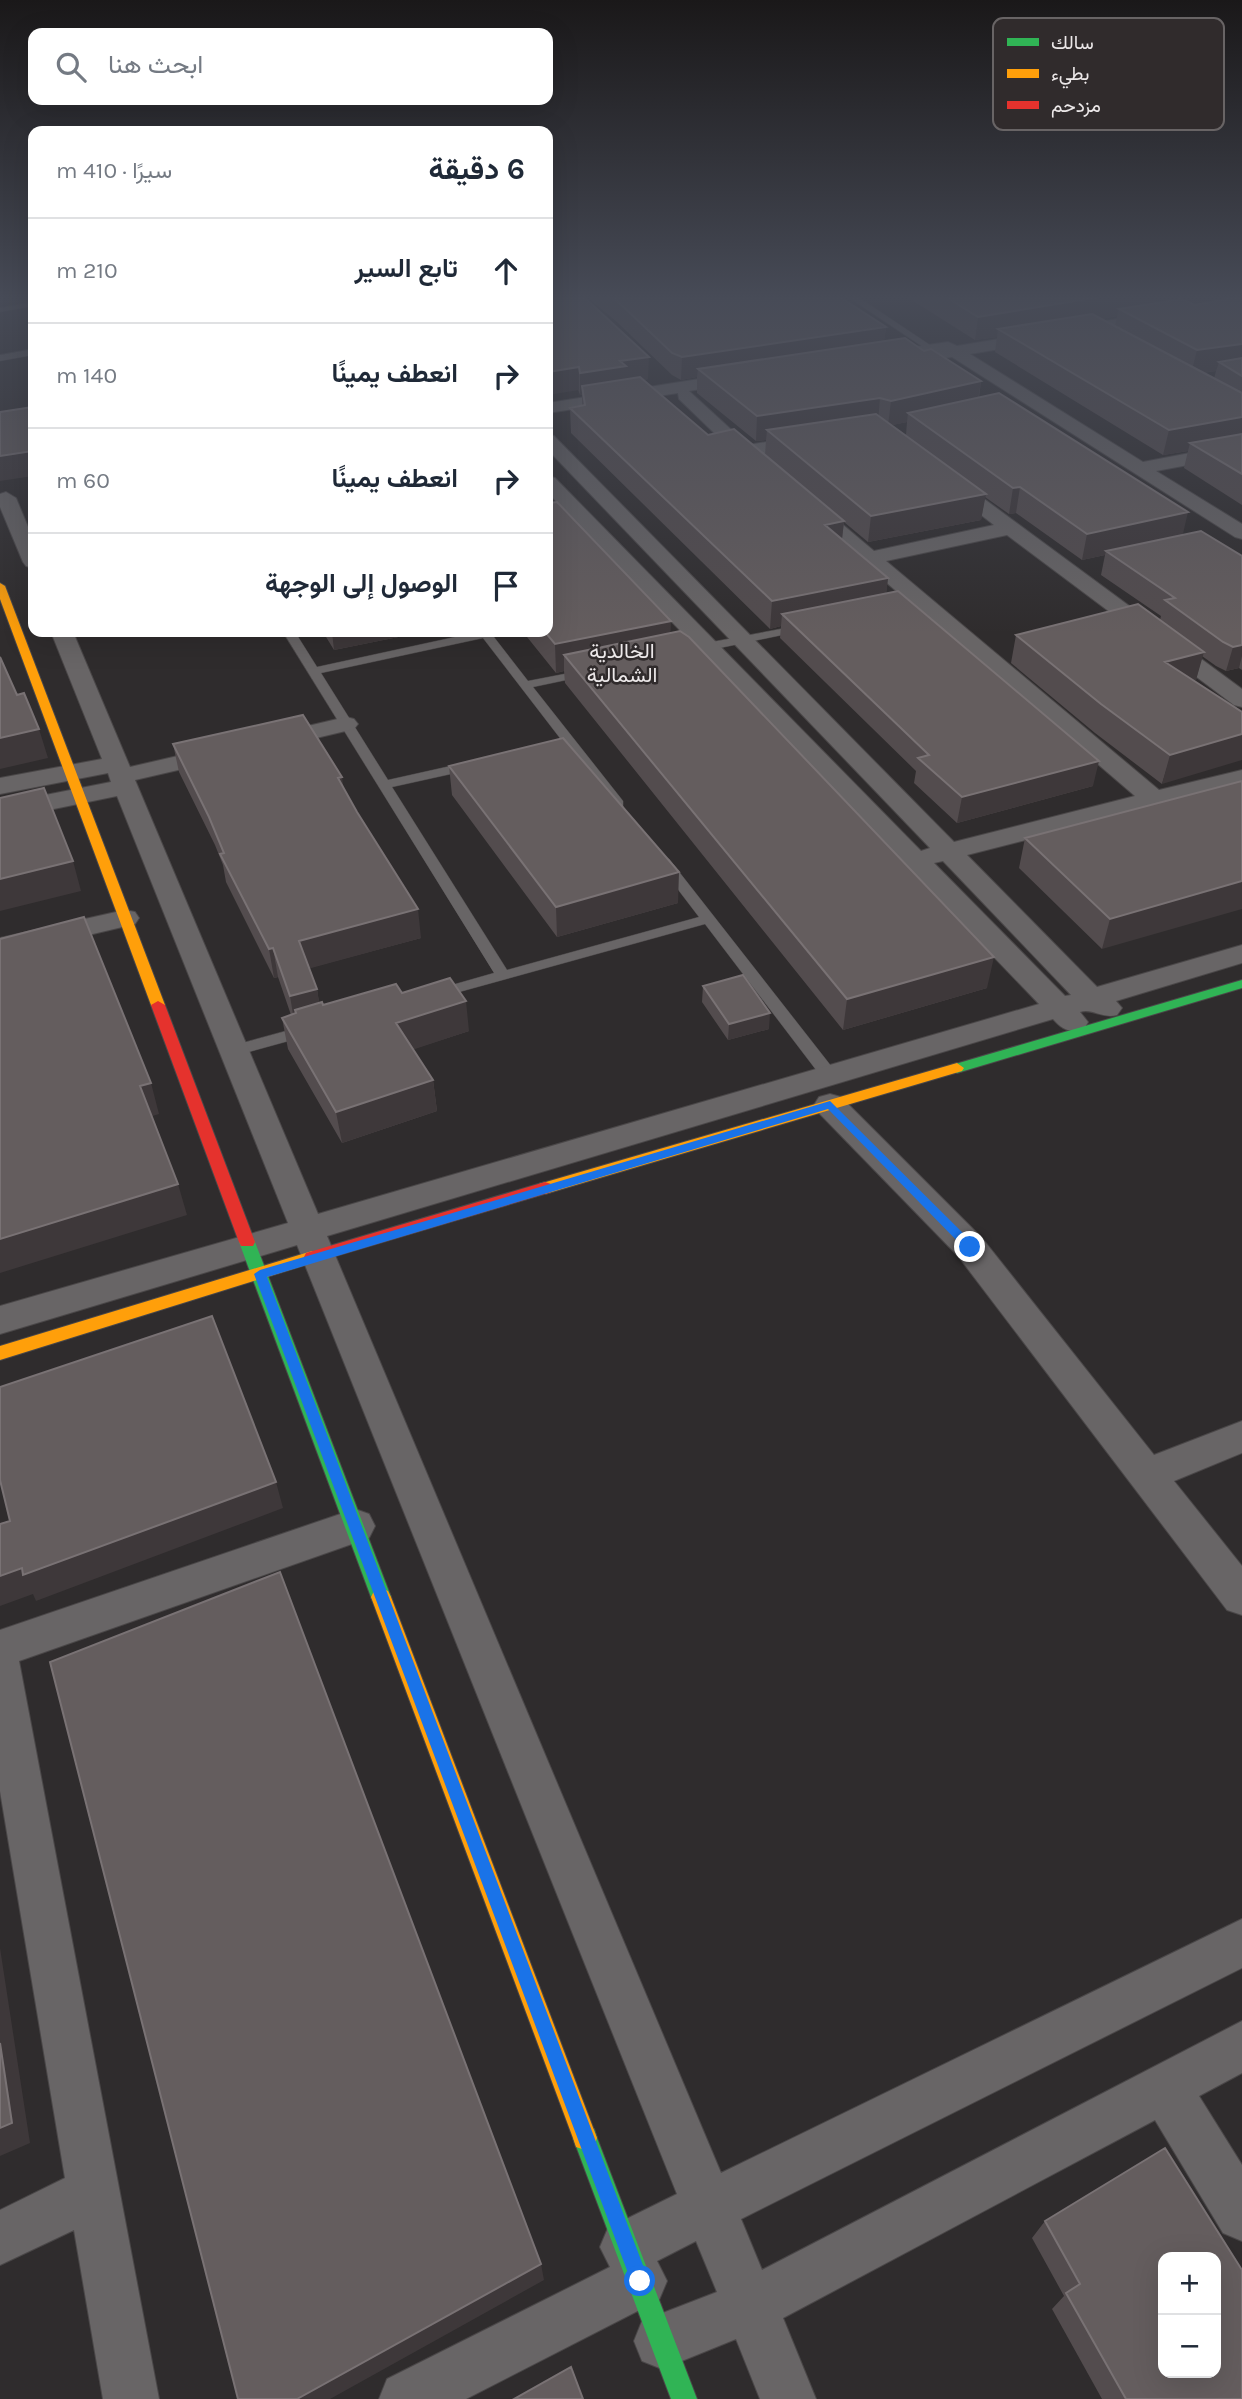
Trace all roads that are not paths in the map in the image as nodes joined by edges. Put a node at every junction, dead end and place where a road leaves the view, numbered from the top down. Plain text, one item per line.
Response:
1 (592, 409) edge
2 (698, 409) edge
3 (1042, 409) edge
4 (553, 417) edge
5 (824, 438) edge
6 (553, 444) edge
7 (1242, 449) edge
8 (744, 451) junction
9 (927, 466) edge
10 (1140, 468) junction
11 (765, 469) edge
12 (553, 491) edge
13 (796, 496) edge
14 (12, 502) edge
15 (1011, 528) junction
16 (1242, 534) edge
17 (1213, 540) edge
18 (28, 548) edge
19 (870, 558) junction
20 (1096, 566) dead end
21 (1070, 572) junction
22 (1, 588) edge
23 (1132, 618) junction
24 (1105, 625) edge
25 (813, 626) edge
26 (64, 637) edge
27 (292, 637) edge
28 (467, 637) edge
29 (488, 637) edge
30 (744, 640) junction
31 (1010, 648) dead end
32 (696, 649) junction
33 (983, 654) junction
34 (600, 669) edge
35 (314, 671) junction
36 (525, 685) junction
37 (1242, 699) edge
38 (346, 724) junction
39 (491, 761) edge
40 (121, 776) junction
41 (1242, 777) edge
42 (74, 783) junction
43 (384, 785) junction
44 (0, 786) edge
45 (1154, 799) junction
46 (0, 811) edge
47 (631, 820) edge
48 (949, 852) junction
49 (656, 853) edge
50 (916, 860) junction
51 (125, 918) junction
52 (708, 919) junction
53 (0, 947) edge
54 (1242, 954) edge
55 (503, 976) junction
56 (1242, 984) edge
57 (1091, 998) junction
58 (422, 999) edge
59 (1060, 1007) junction
60 (1124, 1019) junction
61 (328, 1025) edge
62 (1082, 1031) junction
63 (234, 1051) junction
64 (830, 1090) junction
65 (313, 1242) junction
66 (255, 1261) junction
67 (0, 1320) edge
68 (0, 1353) edge
69 (1242, 1437) edge
70 (1149, 1474) junction
71 (355, 1526) junction
72 (1242, 1597) edge
73 (0, 1649) edge
74 (0, 1665) edge
75 (1242, 1943) edge
76 (1242, 2046) edge
77 (1164, 2087) junction
78 (94, 2192) junction
79 (709, 2206) junction
80 (1242, 2214) edge
81 (0, 2238) edge
82 (634, 2264) junction
83 (750, 2306) junction
84 (662, 2341) junction
85 (131, 2399) edge
86 (407, 2399) edge
87 (684, 2399) edge
88 (788, 2399) edge

1 - 4 street
2 - 8 street
3 - 10 street
5 - 8 street
6 - 30 street
7 - 10 street
8 - 11 street
9 - 15 street
10 - 16 street
12 - 32 street
13 - 19 street
14 - 18 street
15 - 19 street
15 - 21 street
16 - 17 street
19 - 33 street
20 - 21 street
21 - 23 street
22 - 42 street
23 - 24 street
23 - 37 street
25 - 30 lane
26 - 40 street
27 - 35 lane
28 - 35 lane
29 - 36 lane
30 - 32 lane
30 - 48 street
31 - 33 street
32 - 50 street
33 - 45 street
34 - 36 lane
35 - 38 lane
36 - 47 lane
38 - 40 street
38 - 43 lane
39 - 43 lane
40 - 42 street
40 - 63 street
41 - 45 street
42 - 44 street
42 - 46 street
42 - 51 street
43 - 55 lane
45 - 48 street
48 - 50 street
48 - 57 street
49 - 52 lane
50 - 59 street
51 - 53 street
51 - 66 street
52 - 55 lane
52 - 64 lane
54 - 57 street
55 - 58 lane
56 - 60 street
57 - 59 street
57 - 60 street
59 - 62 street
59 - 64 street
60 - 62 street
61 - 63 lane
62 - 64 street
63 - 65 street
64 - 65 street
64 - 70 street
65 - 66 street
65 - 79 street
66 - 67 street
66 - 68 street
66 - 71 street
69 - 70 street
70 - 72 street
71 - 73 street
71 - 82 street
74 - 78 street
75 - 79 street
76 - 77 street
77 - 80 street
77 - 83 street
78 - 81 street
78 - 85 street
79 - 82 street
79 - 83 street
82 - 84 street
82 - 86 street
83 - 84 street
83 - 88 street
84 - 87 street

